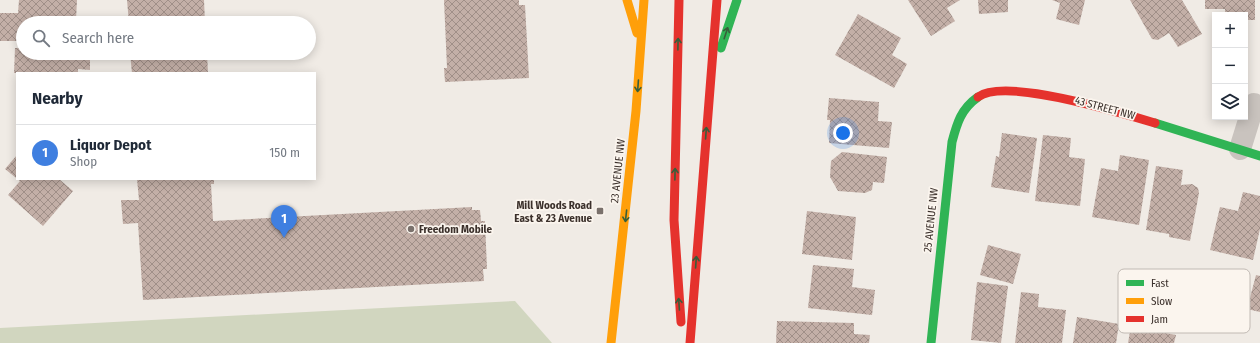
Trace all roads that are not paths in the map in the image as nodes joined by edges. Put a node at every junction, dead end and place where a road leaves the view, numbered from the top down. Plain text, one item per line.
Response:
1 (627, 0) edge
2 (644, 0) edge
3 (679, 0) edge
4 (717, 0) edge
5 (738, 0) edge
6 (641, 48) junction
7 (710, 83) junction
8 (968, 104) joint
9 (1254, 104) dead end
10 (1240, 149) junction
11 (1260, 156) edge
12 (611, 343) edge
13 (682, 343) edge
14 (690, 343) edge
15 (931, 343) edge

1 - 6 main road
2 - 6 main road, 23 AVENUE NW
13 -> 3 main road
4 - 7 main road
7 -> 5 main road
6 -> 12 main road, 23 AVENUE NW
14 -> 7 main road
8 - 10 main road, 43 STREET NW
8 - 15 main road, 25 AVENUE NW
9 - 10 street
10 - 11 main road, 43 STREET NW

